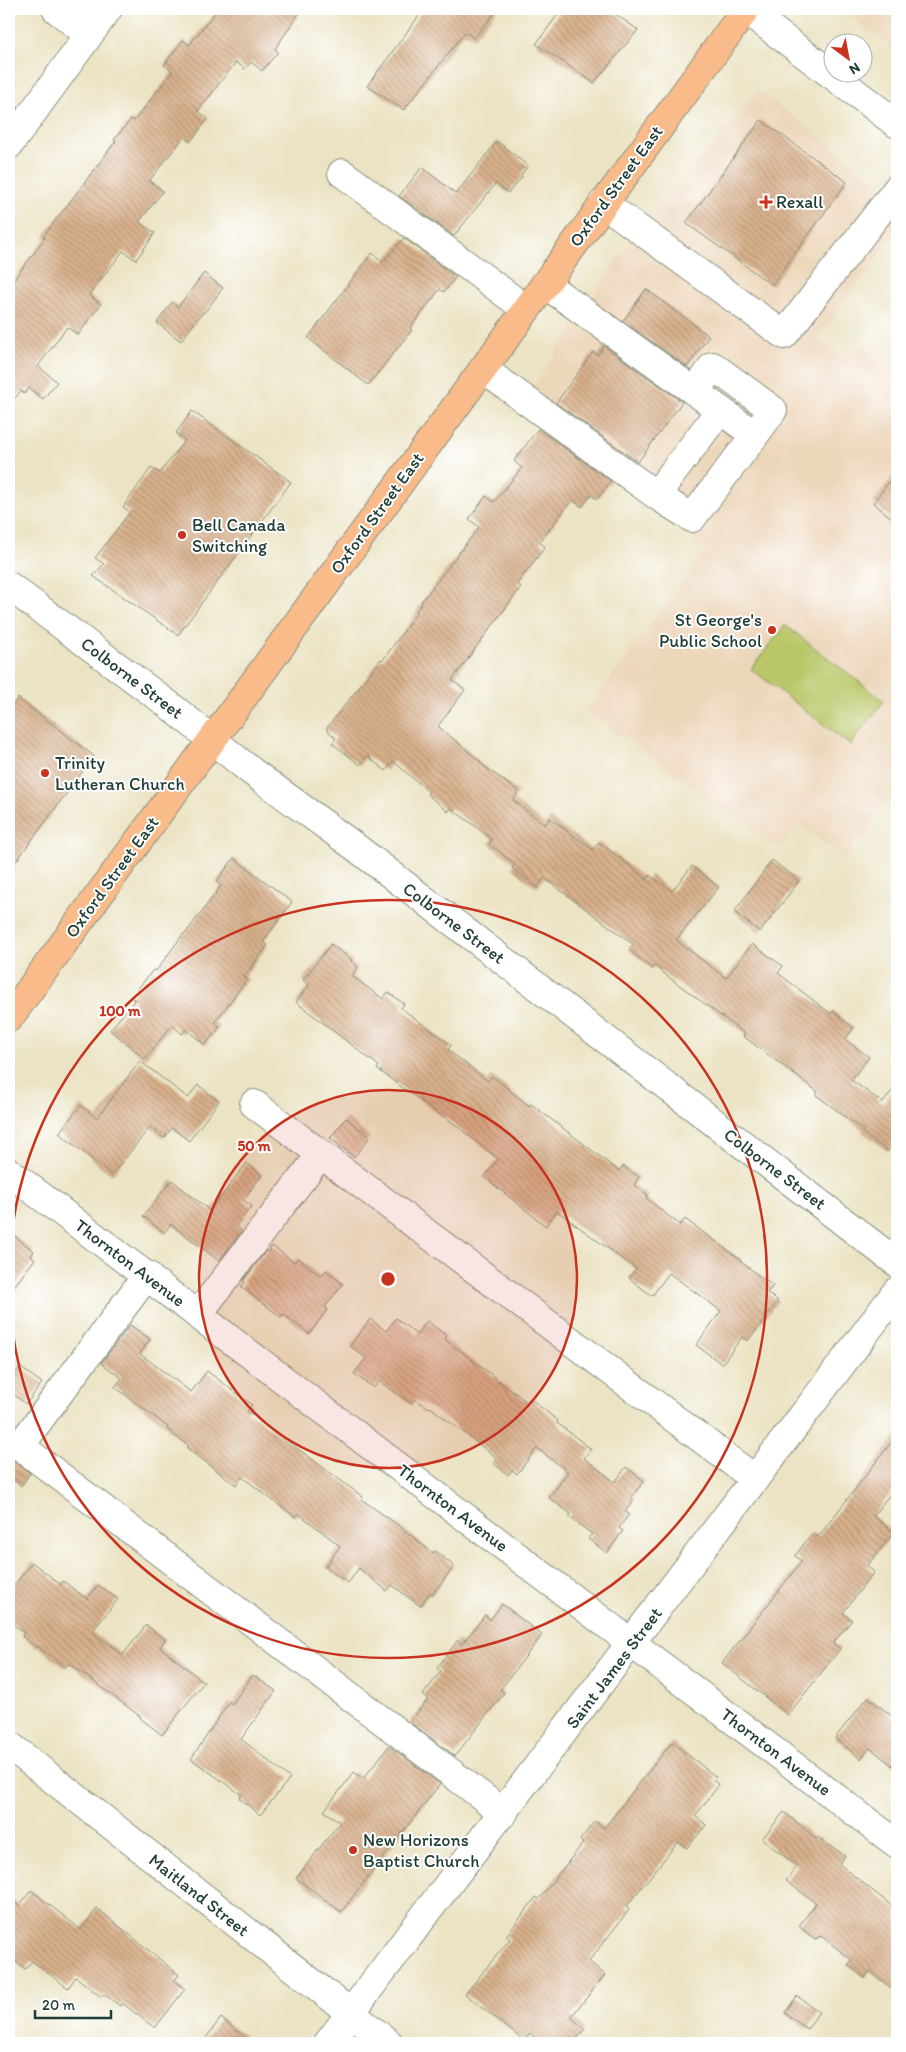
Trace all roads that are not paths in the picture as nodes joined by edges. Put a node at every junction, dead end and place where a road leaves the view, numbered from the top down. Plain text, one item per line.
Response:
1 (56, 9) edge
2 (108, 9) edge
3 (746, 9) edge
4 (88, 34) junction
5 (895, 118) edge
6 (9, 145) edge
7 (342, 173) dead end
8 (897, 189) edge
9 (603, 204) junction
10 (545, 284) junction
11 (526, 309) junction
12 (483, 369) junction
13 (694, 392) junction
14 (720, 410) junction
15 (755, 435) junction
16 (656, 495) junction
17 (9, 586) edge
18 (212, 740) junction
19 (9, 1018) edge
20 (254, 1104) dead end
21 (321, 1154) junction
22 (9, 1172) edge
23 (897, 1263) edge
24 (147, 1275) junction
25 (897, 1290) edge
26 (198, 1314) junction
27 (755, 1479) junction
28 (632, 1643) junction
29 (12, 1753) edge
30 (504, 1813) junction
31 (897, 1844) edge
32 (350, 2014) junction
33 (328, 2043) edge
34 (389, 2043) edge

1 - 4 street
2 - 4 street
3 - 5 street
3 - 9 main road, Oxford Street East
4 - 6 street
7 - 11 street
8 - 9 street
9 - 10 main road, Oxford Street East
10 - 11 main road, Oxford Street East
10 - 13 street
11 - 12 main road, Oxford Street East
12 - 16 street
12 - 18 main road, Oxford Street East
13 - 14 street
13 - 15 street
14 - 15 street
14 - 16 street
15 - 16 street
17 - 18 street, Colborne Street
18 - 19 main road, Oxford Street East
18 - 23 street, Colborne Street
20 - 21 street
21 - 26 street
21 - 27 street
22 - 24 street, Thornton Avenue
24 - 26 street, Thornton Avenue
24 - 30 street
25 - 27 street, Saint James Street
26 - 28 street, Thornton Avenue
27 - 28 street, Saint James Street
28 - 30 street, Saint James Street
28 - 31 street, Thornton Avenue
29 - 32 street, Maitland Street
30 - 32 street, Saint James Street
32 - 33 street, Saint James Street
32 - 34 street, Maitland Street

